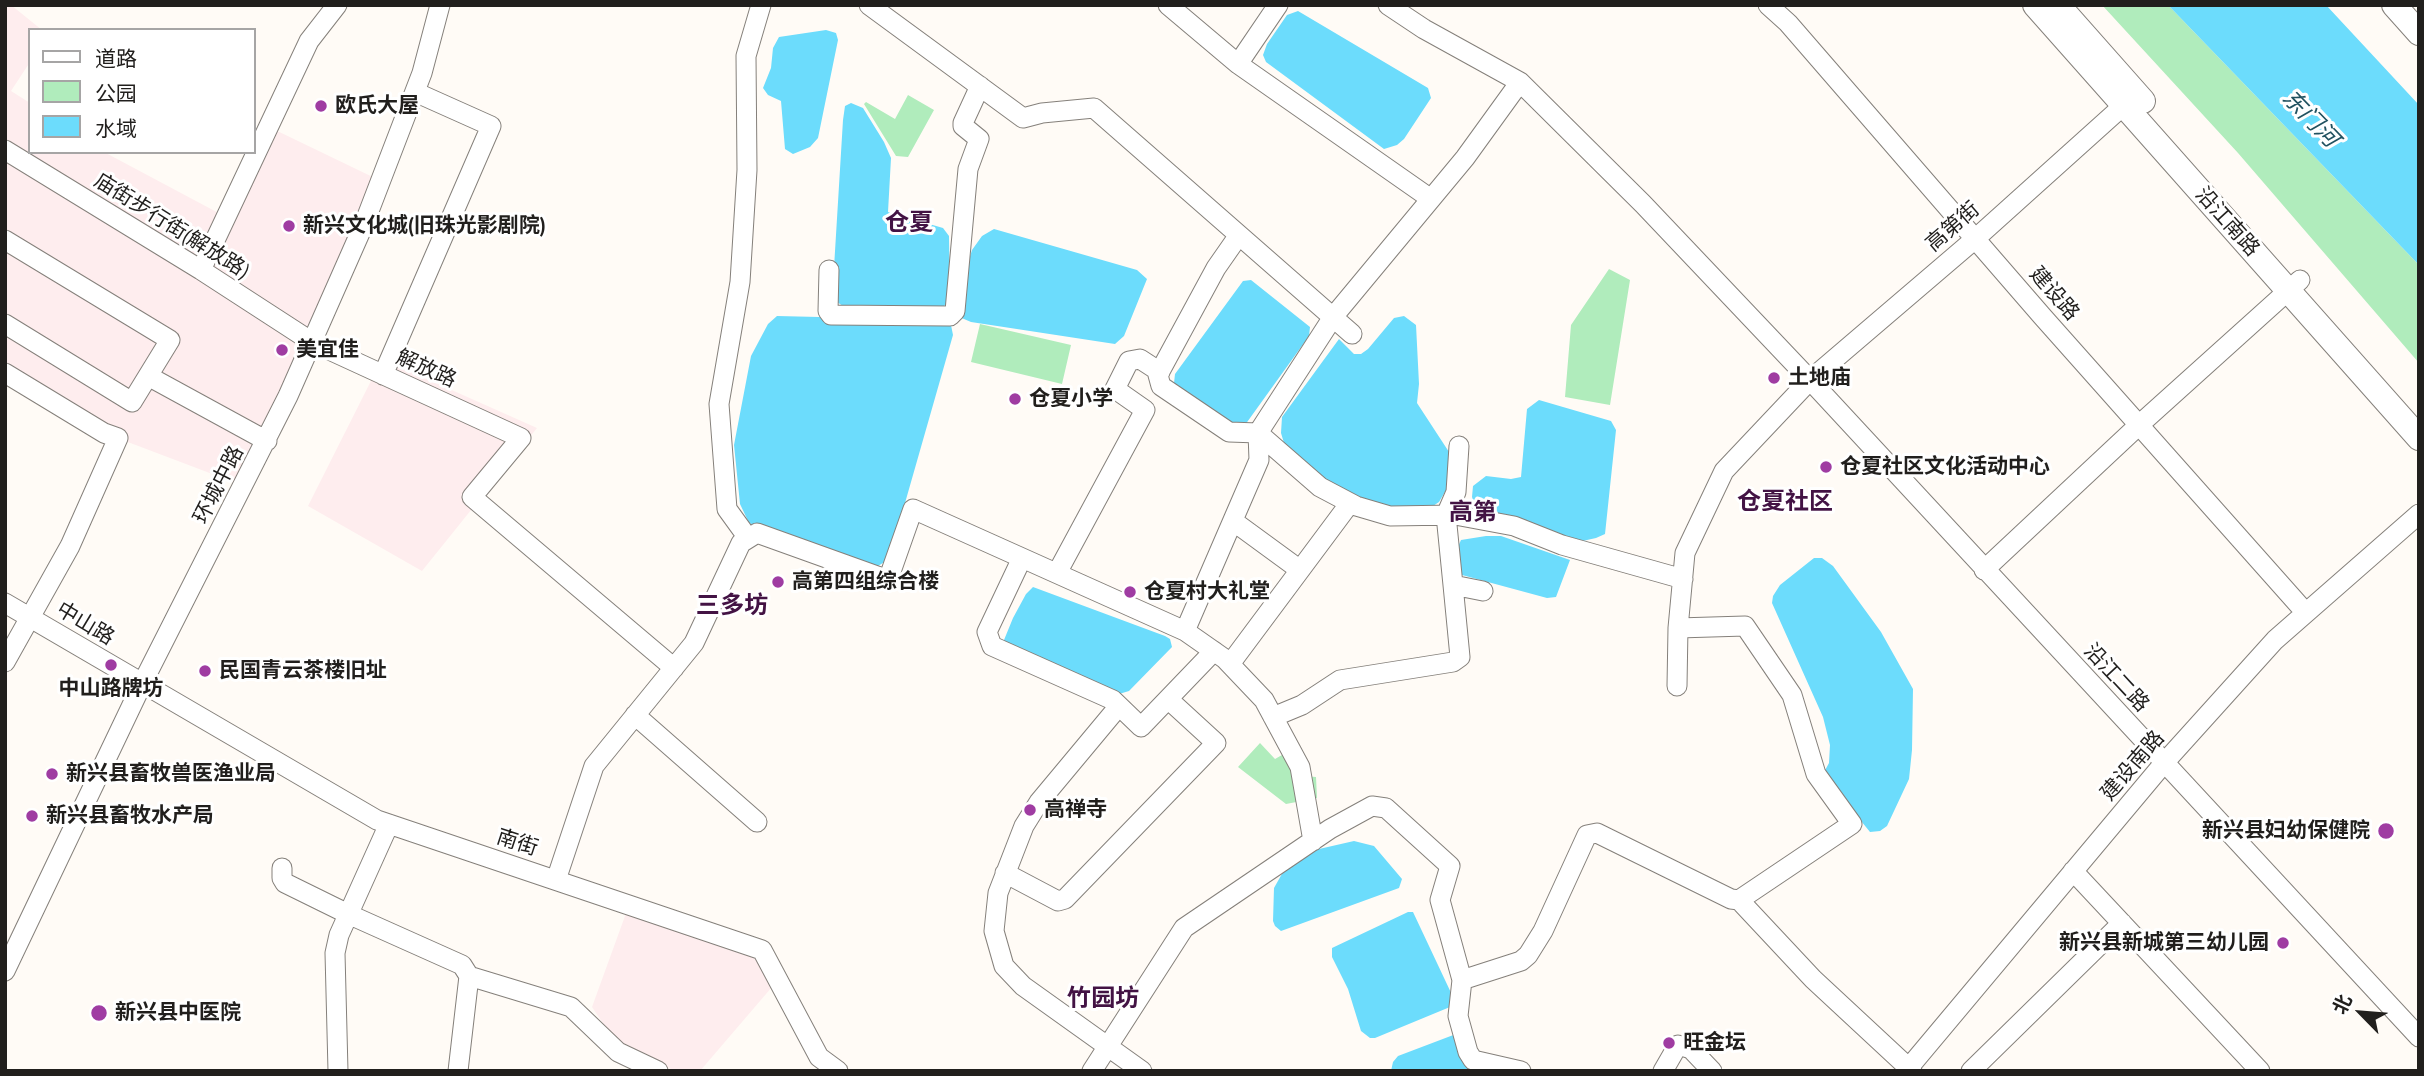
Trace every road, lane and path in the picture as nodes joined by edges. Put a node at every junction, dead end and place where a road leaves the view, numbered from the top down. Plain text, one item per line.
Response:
1 (337, 5) edge
2 (439, 5) edge
3 (761, 5) edge
4 (869, 5) edge
5 (1168, 5) edge
6 (1278, 5) edge
7 (1388, 5) edge
8 (1768, 5) edge
9 (2035, 5) edge
10 (2058, 5) edge
11 (2394, 5) edge
12 (2419, 33) edge
13 (1238, 64) junction
14 (1520, 82) junction
15 (980, 86) junction
16 (415, 92) junction
17 (2124, 105) junction
18 (5, 150) edge
19 (256, 153) edge
20 (256, 154) edge
21 (1431, 199) junction
22 (1239, 234) junction
23 (1975, 239) junction
24 (5, 240) edge
25 (201, 270) junction
26 (829, 270) dead end
27 (2294, 286) junction
28 (1333, 317) junction
29 (5, 324) edge
30 (1352, 334) dead end
31 (312, 342) junction
32 (1160, 372) junction
33 (5, 373) edge
34 (383, 375) junction
35 (148, 376) junction
36 (1810, 380) junction
37 (2419, 414) edge
38 (2139, 425) junction
39 (1258, 433) junction
40 (2419, 439) edge
41 (267, 440) junction
42 (1459, 446) dead end
43 (1350, 503) junction
44 (2419, 514) edge
45 (1446, 515) junction
46 (1233, 520) junction
47 (748, 538) junction
48 (1022, 558) junction
49 (1300, 570) junction
50 (1984, 570) junction
51 (1056, 573) junction
52 (1683, 579) junction
53 (1452, 585) junction
54 (1483, 591) dead end
55 (5, 603) edge
56 (2306, 613) junction
57 (31, 618) junction
58 (1678, 628) junction
59 (1185, 631) junction
60 (1214, 651) junction
61 (5, 662) edge
62 (1230, 664) junction
63 (674, 668) junction
64 (142, 684) junction
65 (1677, 686) dead end
66 (1168, 699) junction
67 (1119, 706) junction
68 (635, 715) junction
69 (1273, 717) junction
70 (2164, 763) junction
71 (757, 822) dead end
72 (389, 824) junction
73 (1313, 841) junction
74 (282, 868) dead end
75 (2073, 872) junction
76 (1006, 873) junction
77 (556, 880) junction
78 (1739, 900) junction
79 (348, 914) junction
80 (2122, 923) junction
81 (5, 971) edge
82 (470, 976) junction
83 (1462, 980) junction
84 (2419, 1037) edge
85 (1108, 1046) junction
86 (1491, 1068) edge
87 (1909, 1070) edge
88 (338, 1071) edge
89 (458, 1071) edge
90 (658, 1071) edge
91 (838, 1071) edge
92 (1092, 1071) edge
93 (1142, 1071) edge
94 (1521, 1071) edge
95 (1663, 1071) edge
96 (1712, 1071) edge
97 (1971, 1071) edge
98 (2260, 1071) edge

1 - 19 street
2 - 16 street, 环城中路
3 - 47 street
4 - 15 street
5 - 13 street
6 - 13 street
7 - 14 street, 沿江二路
8 - 23 street, 建设路
9 - 17 main road, 沿江南路
10 - 27 main road, 沿江南路
11 - 12 main road
13 - 21 street
14 - 21 street
14 - 36 street, 沿江二路
15 - 22 street
15 - 26 street
16 - 31 street, 环城中路
16 - 34 street
17 - 23 street, 高第街
17 - 27 main road, 沿江南路
18 - 25 street, 庙街步行街(解放路)
20 - 25 street
21 - 28 street
22 - 28 street
22 - 32 street
23 - 36 street, 高第街
23 - 38 street, 建设路
24 - 35 street
25 - 31 street, 庙街步行街(解放路)
27 - 37 main road, 沿江南路
27 - 38 street
27 - 40 main road, 沿江南路
28 - 30 street
28 - 39 street
29 - 35 street
31 - 34 street, 解放路
31 - 41 street, 环城中路
32 - 39 street
32 - 51 street
33 - 57 street
34 - 63 street, 解放路
35 - 41 street
36 - 50 street, 沿江二路
36 - 52 street, 高第街
38 - 50 street
38 - 56 street, 建设路
39 - 43 street
39 - 46 street
41 - 64 street, 环城中路
42 - 45 street
43 - 45 street
43 - 49 street
44 - 56 street, 建设南路
45 - 52 street
45 - 53 street
46 - 49 street
46 - 59 street
47 - 48 street
47 - 63 street
48 - 51 street
48 - 67 street
49 - 62 street
50 - 70 street, 沿江二路
51 - 59 street
52 - 58 street, 高第街
53 - 54 street
53 - 69 street
55 - 57 street, 中山路
56 - 70 street, 建设南路
57 - 61 street
57 - 64 street, 中山路
58 - 65 street, 高第街
58 - 78 street
59 - 60 street
60 - 62 street
60 - 66 street
62 - 69 street
63 - 68 street
64 - 72 street, 南街
64 - 81 street, 环城中路
66 - 67 street
66 - 76 street
67 - 76 street
68 - 71 street
68 - 77 street
69 - 73 street
70 - 75 street, 建设南路
70 - 84 street, 沿江二路
72 - 77 street, 南街
72 - 79 street
73 - 83 street
73 - 85 street
74 - 79 street
75 - 80 street
75 - 87 street, 建设南路
76 - 85 street
77 - 91 street, 南街
78 - 83 street
78 - 87 street
79 - 82 street
79 - 88 street
80 - 97 street
80 - 98 street
82 - 89 street
82 - 90 street
83 - 86 street
85 - 92 street
85 - 93 street
86 - 94 street
95 - 96 street

